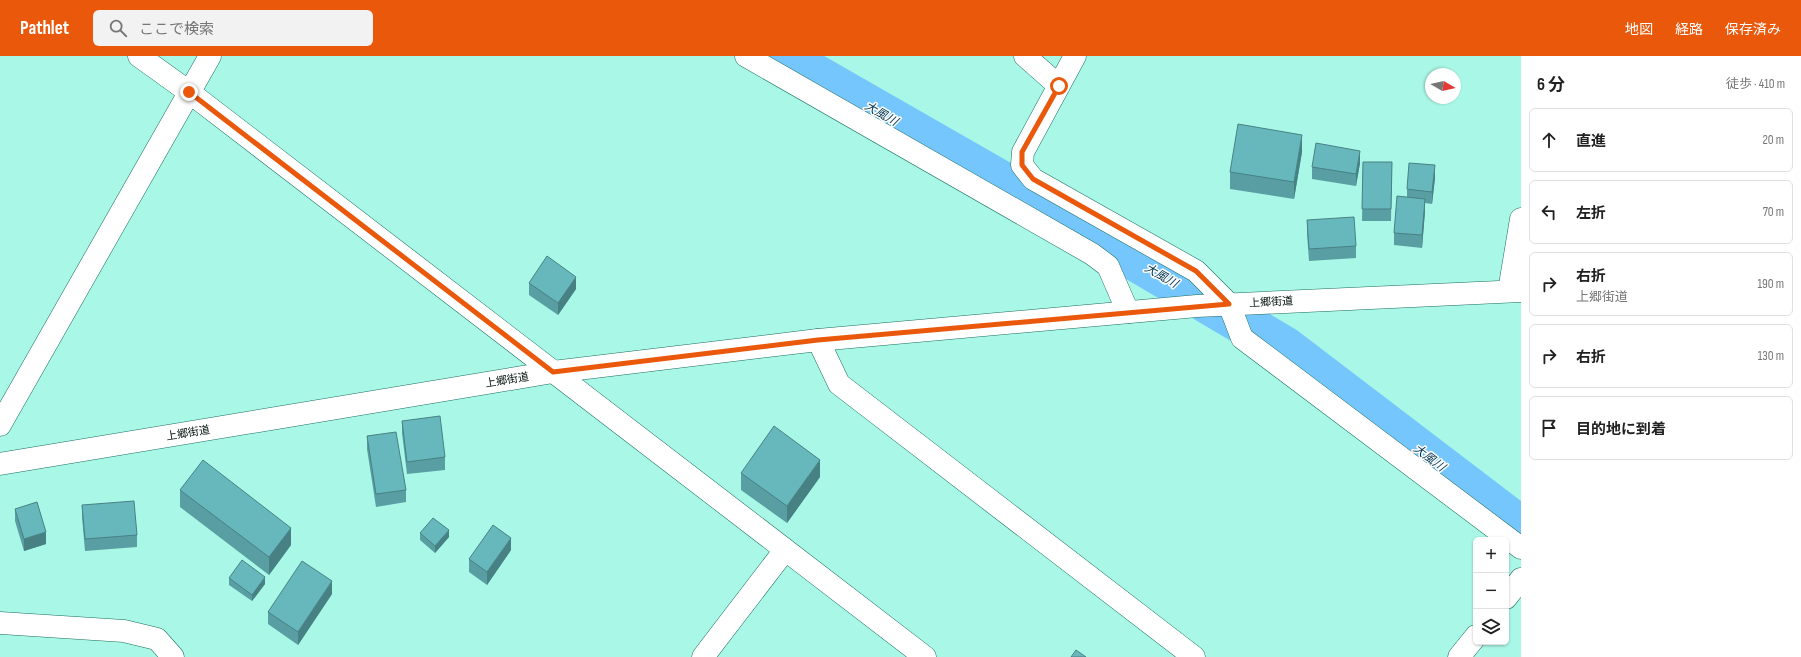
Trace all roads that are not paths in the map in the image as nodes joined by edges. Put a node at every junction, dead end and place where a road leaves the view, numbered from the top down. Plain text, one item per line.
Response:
1 (139, 56) edge
2 (210, 56) edge
3 (746, 56) edge
4 (1025, 56) edge
5 (1075, 56) edge
6 (1059, 86) junction
7 (189, 92) junction
8 (1521, 219) edge
9 (1515, 291) edge
10 (1229, 304) junction
11 (1128, 312) junction
12 (818, 340) junction
13 (553, 372) junction
14 (0, 425) edge
15 (0, 464) edge
16 (1521, 548) edge
17 (785, 550) junction
18 (1521, 579) edge
19 (1509, 594) edge
20 (0, 623) edge
21 (1473, 640) edge
22 (173, 657) edge
23 (702, 657) edge
24 (925, 657) edge
25 (1194, 657) edge
26 (1459, 657) edge

1 - 7 street
2 - 7 street
3 - 11 street
4 - 6 street
5 - 6 street
6 - 10 street
7 - 13 street
7 - 14 street
8 - 9 street
9 - 10 street, 上郷街道
10 - 11 street, 上郷街道
10 - 16 street
11 - 12 street, 上郷街道
12 - 13 street, 上郷街道
12 - 25 street
13 - 15 street, 上郷街道
13 - 17 street
17 - 23 street
17 - 24 street
18 - 19 street
20 - 22 street
21 - 26 street

